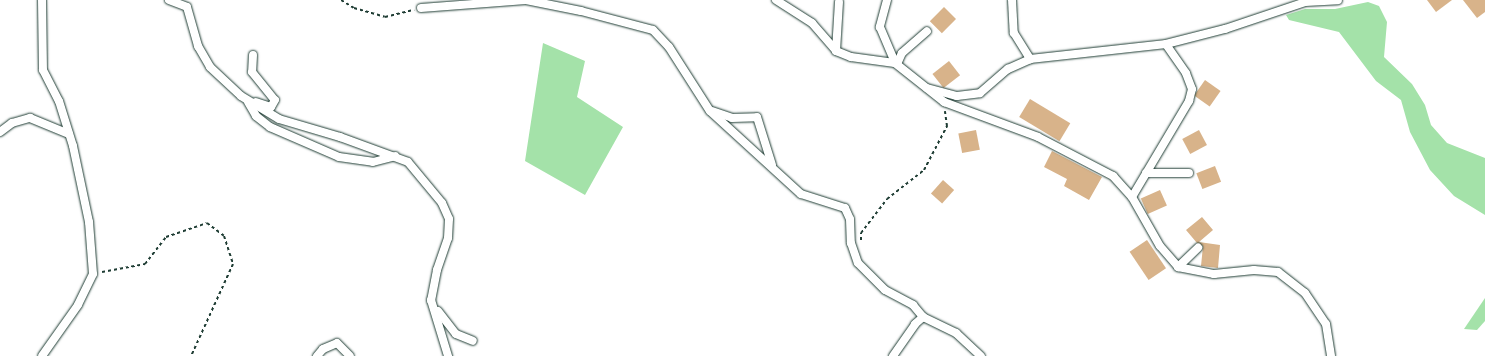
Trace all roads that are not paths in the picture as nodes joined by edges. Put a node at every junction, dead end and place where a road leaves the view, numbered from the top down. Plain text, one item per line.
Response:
1 (42, 0) edge
2 (169, 0) edge
3 (776, 0) edge
4 (887, 0) edge
5 (1012, 0) edge
6 (1338, 0) edge
7 (839, 2) dead end
8 (421, 8) road end
9 (927, 31) dead end
10 (1166, 44) junction
11 (836, 51) junction
12 (253, 55) dead end
13 (1030, 59) junction
14 (896, 64) junction
15 (923, 86) junction
16 (241, 96) junction
17 (248, 101) junction
18 (710, 111) junction
19 (0, 132) edge
20 (69, 134) junction
21 (395, 156) junction
22 (777, 172) junction
23 (1146, 173) junction
24 (1189, 173) dead end
25 (1132, 197) junction
26 (1198, 248) dead end
27 (1178, 267) junction
28 (431, 300) junction
29 (923, 317) junction
30 (473, 341) dead end
31 (42, 356) edge
32 (317, 356) edge
33 (350, 356) edge
34 (448, 356) edge
35 (893, 356) edge
36 (981, 356) edge
37 (1331, 356) edge

1 - 20 street
2 - 16 street
3 - 11 street
4 - 14 street
5 - 13 street
6 - 10 street
7 - 11 street
8 - 18 street
9 - 14 street
10 - 13 street
10 - 23 street
11 - 14 street
12 - 16 street
13 - 15 street
14 - 15 street
15 - 25 street
16 - 17 street
17 - 21 street
17 - 21 street
18 - 22 street
18 - 22 street
19 - 20 street
20 - 31 street
21 - 28 street
22 - 29 street
23 - 24 street
23 - 25 street
25 - 27 street
26 - 27 street
27 - 37 street
28 - 30 street
28 - 34 street
29 - 35 street
29 - 36 street
32 - 33 street

